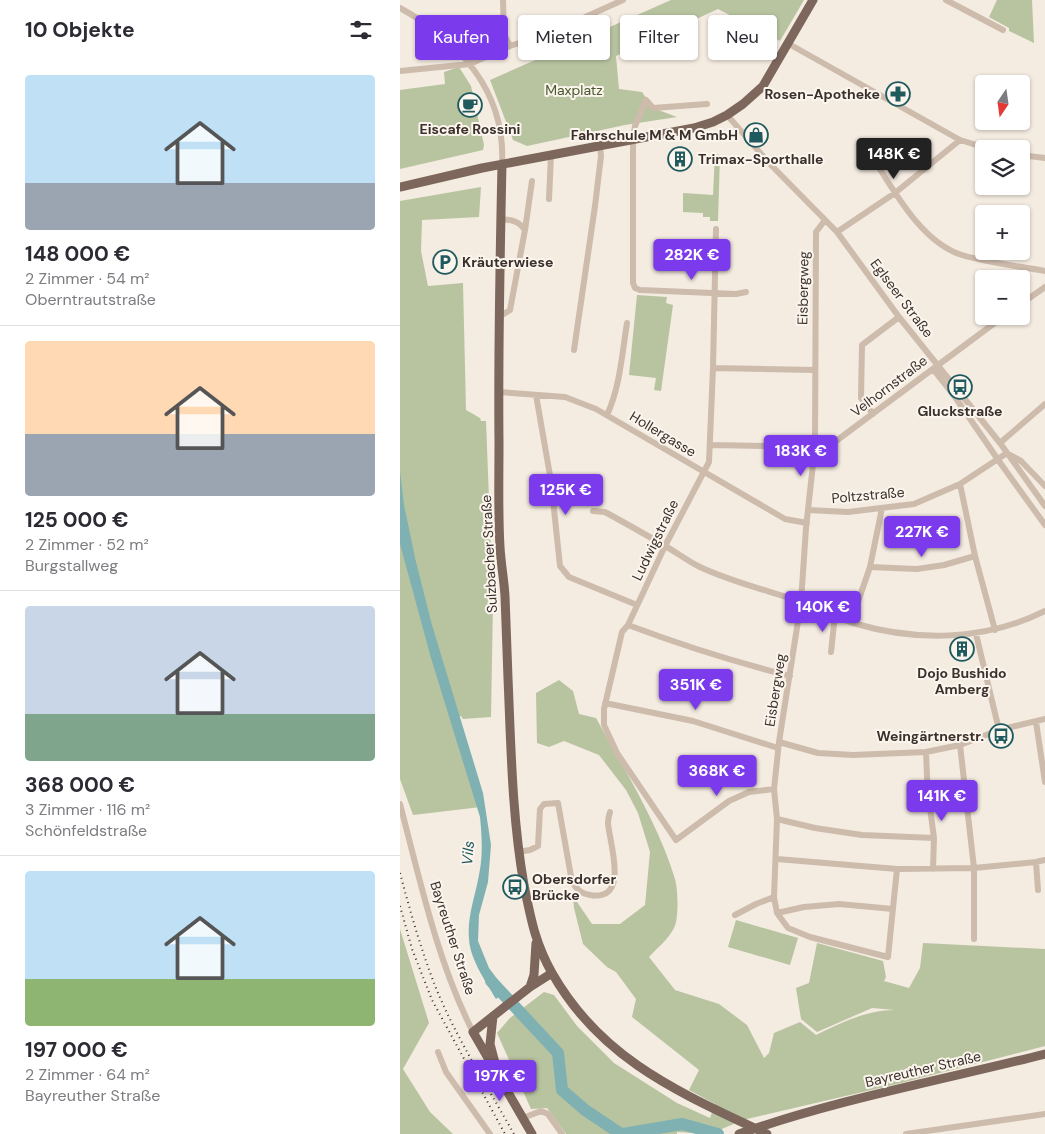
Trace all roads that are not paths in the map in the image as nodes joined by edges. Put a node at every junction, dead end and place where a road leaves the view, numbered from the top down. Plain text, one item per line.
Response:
1 (503, 0) edge
2 (623, 0) edge
3 (813, 0) edge
4 (946, 0) edge
5 (615, 1) edge
6 (400, 8) edge
7 (1003, 30) dead end
8 (789, 44) junction
9 (510, 46) junction
10 (470, 64) junction
11 (400, 71) edge
12 (707, 104) dead end
13 (727, 115) junction
14 (634, 138) junction
15 (960, 140) junction
16 (975, 144) edge
17 (600, 145) junction
18 (550, 156) junction
19 (1030, 156) edge
20 (873, 158) dead end
21 (1045, 158) edge
22 (502, 164) junction
23 (532, 181) dead end
24 (400, 187) edge
25 (895, 193) junction
26 (549, 199) dead end
27 (501, 219) junction
28 (825, 220) junction
29 (716, 229) dead end
30 (525, 230) junction
31 (838, 232) junction
32 (1045, 271) edge
33 (1045, 287) edge
34 (746, 292) dead end
35 (714, 293) junction
36 (1030, 298) edge
37 (499, 316) junction
38 (899, 316) junction
39 (627, 323) dead end
40 (992, 325) edge
41 (574, 350) dead end
42 (936, 367) junction
43 (713, 368) junction
44 (815, 370) junction
45 (499, 392) junction
46 (536, 395) junction
47 (1045, 404) edge
48 (874, 414) junction
49 (607, 415) junction
50 (1000, 443) junction
51 (710, 445) junction
52 (815, 446) junction
53 (1006, 453) junction
54 (997, 459) junction
55 (703, 472) junction
56 (960, 484) junction
57 (1045, 486) edge
58 (1045, 506) edge
59 (882, 508) junction
60 (808, 510) junction
61 (593, 511) dead end
62 (807, 523) junction
63 (1045, 525) edge
64 (666, 546) junction
65 (975, 556) junction
66 (870, 568) junction
67 (801, 602) junction
68 (637, 605) junction
69 (1045, 611) edge
70 (835, 615) junction
71 (851, 622) junction
72 (628, 625) junction
73 (995, 630) junction
74 (976, 634) junction
75 (831, 652) dead end
76 (790, 676) junction
77 (605, 702) junction
78 (1045, 719) edge
79 (1036, 722) junction
80 (1000, 730) junction
81 (779, 745) junction
82 (960, 745) junction
83 (926, 752) junction
84 (1045, 782) edge
85 (774, 789) junction
86 (928, 799) dead end
87 (400, 804) edge
88 (930, 808) dead end
89 (610, 812) dead end
90 (777, 818) junction
91 (934, 838) junction
92 (518, 852) junction
93 (776, 859) junction
94 (1045, 860) edge
95 (1036, 862) junction
96 (974, 868) junction
97 (897, 869) junction
98 (934, 869) junction
99 (1038, 890) dead end
100 (774, 897) junction
101 (893, 909) junction
102 (777, 913) junction
103 (735, 915) dead end
104 (974, 939) dead end
105 (536, 940) junction
106 (552, 973) junction
107 (538, 977) junction
108 (493, 1016) junction
109 (473, 1032) junction
110 (438, 1052) dead end
111 (1045, 1054) edge
112 (497, 1073) junction
113 (1045, 1114) edge
114 (523, 1118) junction
115 (490, 1134) edge
116 (532, 1134) edge
117 (562, 1134) edge
118 (739, 1134) edge
119 (767, 1134) edge
120 (906, 1134) edge

1 - 9 street
2 - 5 street
3 - 8 main road
4 - 7 street
5 - 9 street
6 - 10 street
8 - 13 main road
8 - 15 street
9 - 10 street
10 - 11 street
10 - 22 street
12 - 14 street
13 - 14 main road
13 - 28 street, Eglseer Straße
14 - 17 main road
14 - 35 street
15 - 16 street
15 - 25 street
17 - 18 main road
17 - 41 street
18 - 22 main road
18 - 26 street
19 - 21 street
20 - 25 street
22 - 24 main road
22 - 27 main road, Sulzbacher Straße
23 - 30 street
25 - 31 street
25 - 32 street
27 - 30 street
27 - 37 main road, Sulzbacher Straße
28 - 31 street, Eglseer Straße
28 - 44 street, Eisbergweg
29 - 35 street, Ludwigstraße
30 - 37 street
31 - 38 street, Eglseer Straße
33 - 36 street
34 - 35 street
35 - 43 street, Ludwigstraße
37 - 45 main road, Sulzbacher Straße
38 - 42 street, Eglseer Straße
38 - 48 street
39 - 49 street
40 - 42 street, Velhornstraße
42 - 48 street, Velhornstraße
42 - 50 street, Eglseer Straße
42 - 54 street, Eglseer Straße
43 - 44 street
43 - 51 street, Ludwigstraße
44 - 52 street, Eisbergweg
45 - 46 street, Hollergasse
45 - 92 main road, Sulzbacher Straße
46 - 49 street, Hollergasse
46 - 68 street
47 - 50 street
48 - 52 street, Velhornstraße
49 - 55 street, Hollergasse
50 - 53 street, Eglseer Straße
51 - 52 street, Velhornstraße
51 - 55 street, Ludwigstraße
52 - 60 street, Eisbergweg
53 - 54 street, Poltzstraße
53 - 57 street
53 - 58 street, Eglseer Straße
54 - 56 street, Poltzstraße
54 - 63 street, Eglseer Straße
55 - 62 street, Hollergasse
55 - 64 street, Ludwigstraße
56 - 59 street, Poltzstraße
56 - 65 street
59 - 60 street, Poltzstraße
59 - 66 street
60 - 62 street, Eisbergweg
61 - 64 street
62 - 67 street, Eisbergweg
64 - 67 street
64 - 68 street, Ludwigstraße
65 - 66 street
65 - 73 street
66 - 71 street
67 - 70 street
67 - 76 street, Eisbergweg
68 - 72 street, Ludwigstraße
69 - 73 street
70 - 71 street
70 - 75 street
71 - 74 street
72 - 76 street
72 - 77 street, Ludwigstraße
73 - 74 street
74 - 80 street
76 - 81 street, Eisbergweg
77 - 81 street
77 - 85 street, Ludwigstraße
78 - 79 street
79 - 80 street
79 - 84 street
80 - 82 street
81 - 83 street
81 - 85 street, Eisbergweg
82 - 83 street
82 - 96 street
83 - 86 street
85 - 90 street, Eisbergweg
87 - 109 street, Bayreuther Straße
88 - 91 street
89 - 92 street
90 - 91 street
90 - 93 street, Eisbergweg
91 - 98 street
92 - 105 main road, Sulzbacher Straße
93 - 97 street
93 - 100 street, Eisbergweg
94 - 95 street
95 - 96 street
95 - 99 street
96 - 98 street
96 - 104 street
97 - 98 street
97 - 101 street
100 - 102 street, Eisbergweg
100 - 103 street
101 - 102 street
101 - 102 street
105 - 106 main road, Sulzbacher Straße
105 - 107 main road, Sulzbacher Straße
106 - 107 main road
106 - 119 main road, Sulzbacher Straße
107 - 108 main road
108 - 109 main road
108 - 112 main road, Bayreuther Straße
109 - 112 main road, Bayreuther Straße
110 - 115 street
111 - 118 main road, Bayreuther Straße
112 - 114 main road, Bayreuther Straße
113 - 120 street
114 - 116 main road, Bayreuther Straße
114 - 117 street

